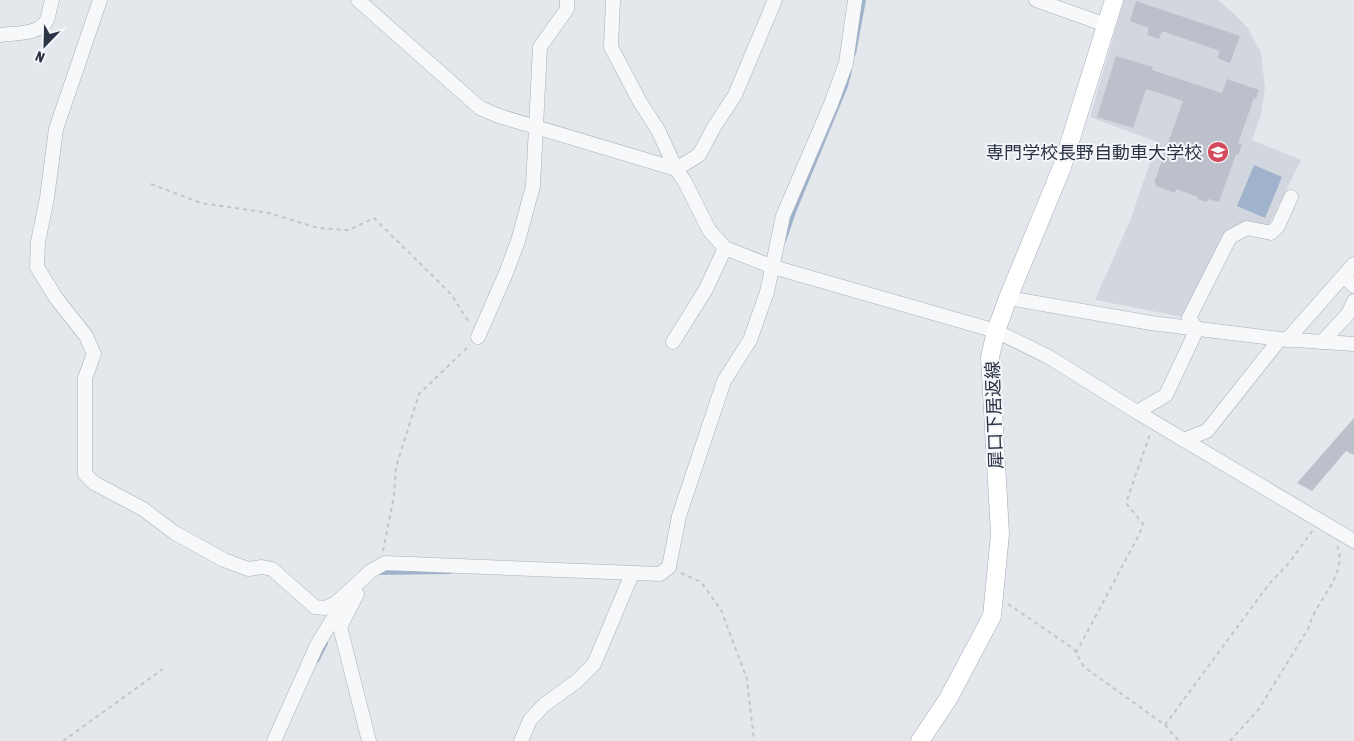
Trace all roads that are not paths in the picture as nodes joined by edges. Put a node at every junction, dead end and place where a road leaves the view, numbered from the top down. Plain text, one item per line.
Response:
1 (52, 0) edge
2 (100, 0) edge
3 (358, 0) edge
4 (567, 0) edge
5 (613, 0) edge
6 (775, 0) edge
7 (855, 0) edge
8 (1036, 0) edge
9 (1114, 0) edge
10 (1106, 24) junction
11 (0, 35) edge
12 (537, 126) junction
13 (676, 169) junction
14 (1291, 197) dead end
15 (725, 248) junction
16 (1354, 264) edge
17 (773, 267) junction
18 (1344, 276) junction
19 (1354, 286) edge
20 (1008, 298) junction
21 (1354, 301) edge
22 (1197, 329) junction
23 (996, 331) junction
24 (478, 337) road end
25 (1284, 340) junction
26 (673, 342) dead end
27 (1322, 342) junction
28 (1354, 344) edge
29 (1137, 412) junction
30 (1183, 440) junction
31 (1354, 541) edge
32 (631, 578) junction
33 (351, 590) junction
34 (274, 741) edge
35 (369, 741) edge
36 (521, 741) edge
37 (920, 741) edge

1 - 11 street
2 - 33 street
3 - 12 street
4 - 12 street
5 - 13 street
6 - 13 street
7 - 17 street
8 - 10 street
9 - 10 main road, 犀口下居返線
10 - 20 main road, 犀口下居返線
12 - 13 street
12 - 24 street
13 - 15 street
14 - 22 street
15 - 17 street
15 - 26 street
16 - 18 street
17 - 23 street
17 - 32 street
18 - 19 street
18 - 25 street
20 - 22 street
20 - 23 main road, 犀口下居返線
21 - 27 street
22 - 25 street
22 - 29 street
23 - 29 street
23 - 37 main road, 犀口下居返線
25 - 27 street
25 - 30 street
27 - 28 street
29 - 30 street
30 - 31 street
32 - 33 street
32 - 36 street
33 - 34 street
33 - 35 street

